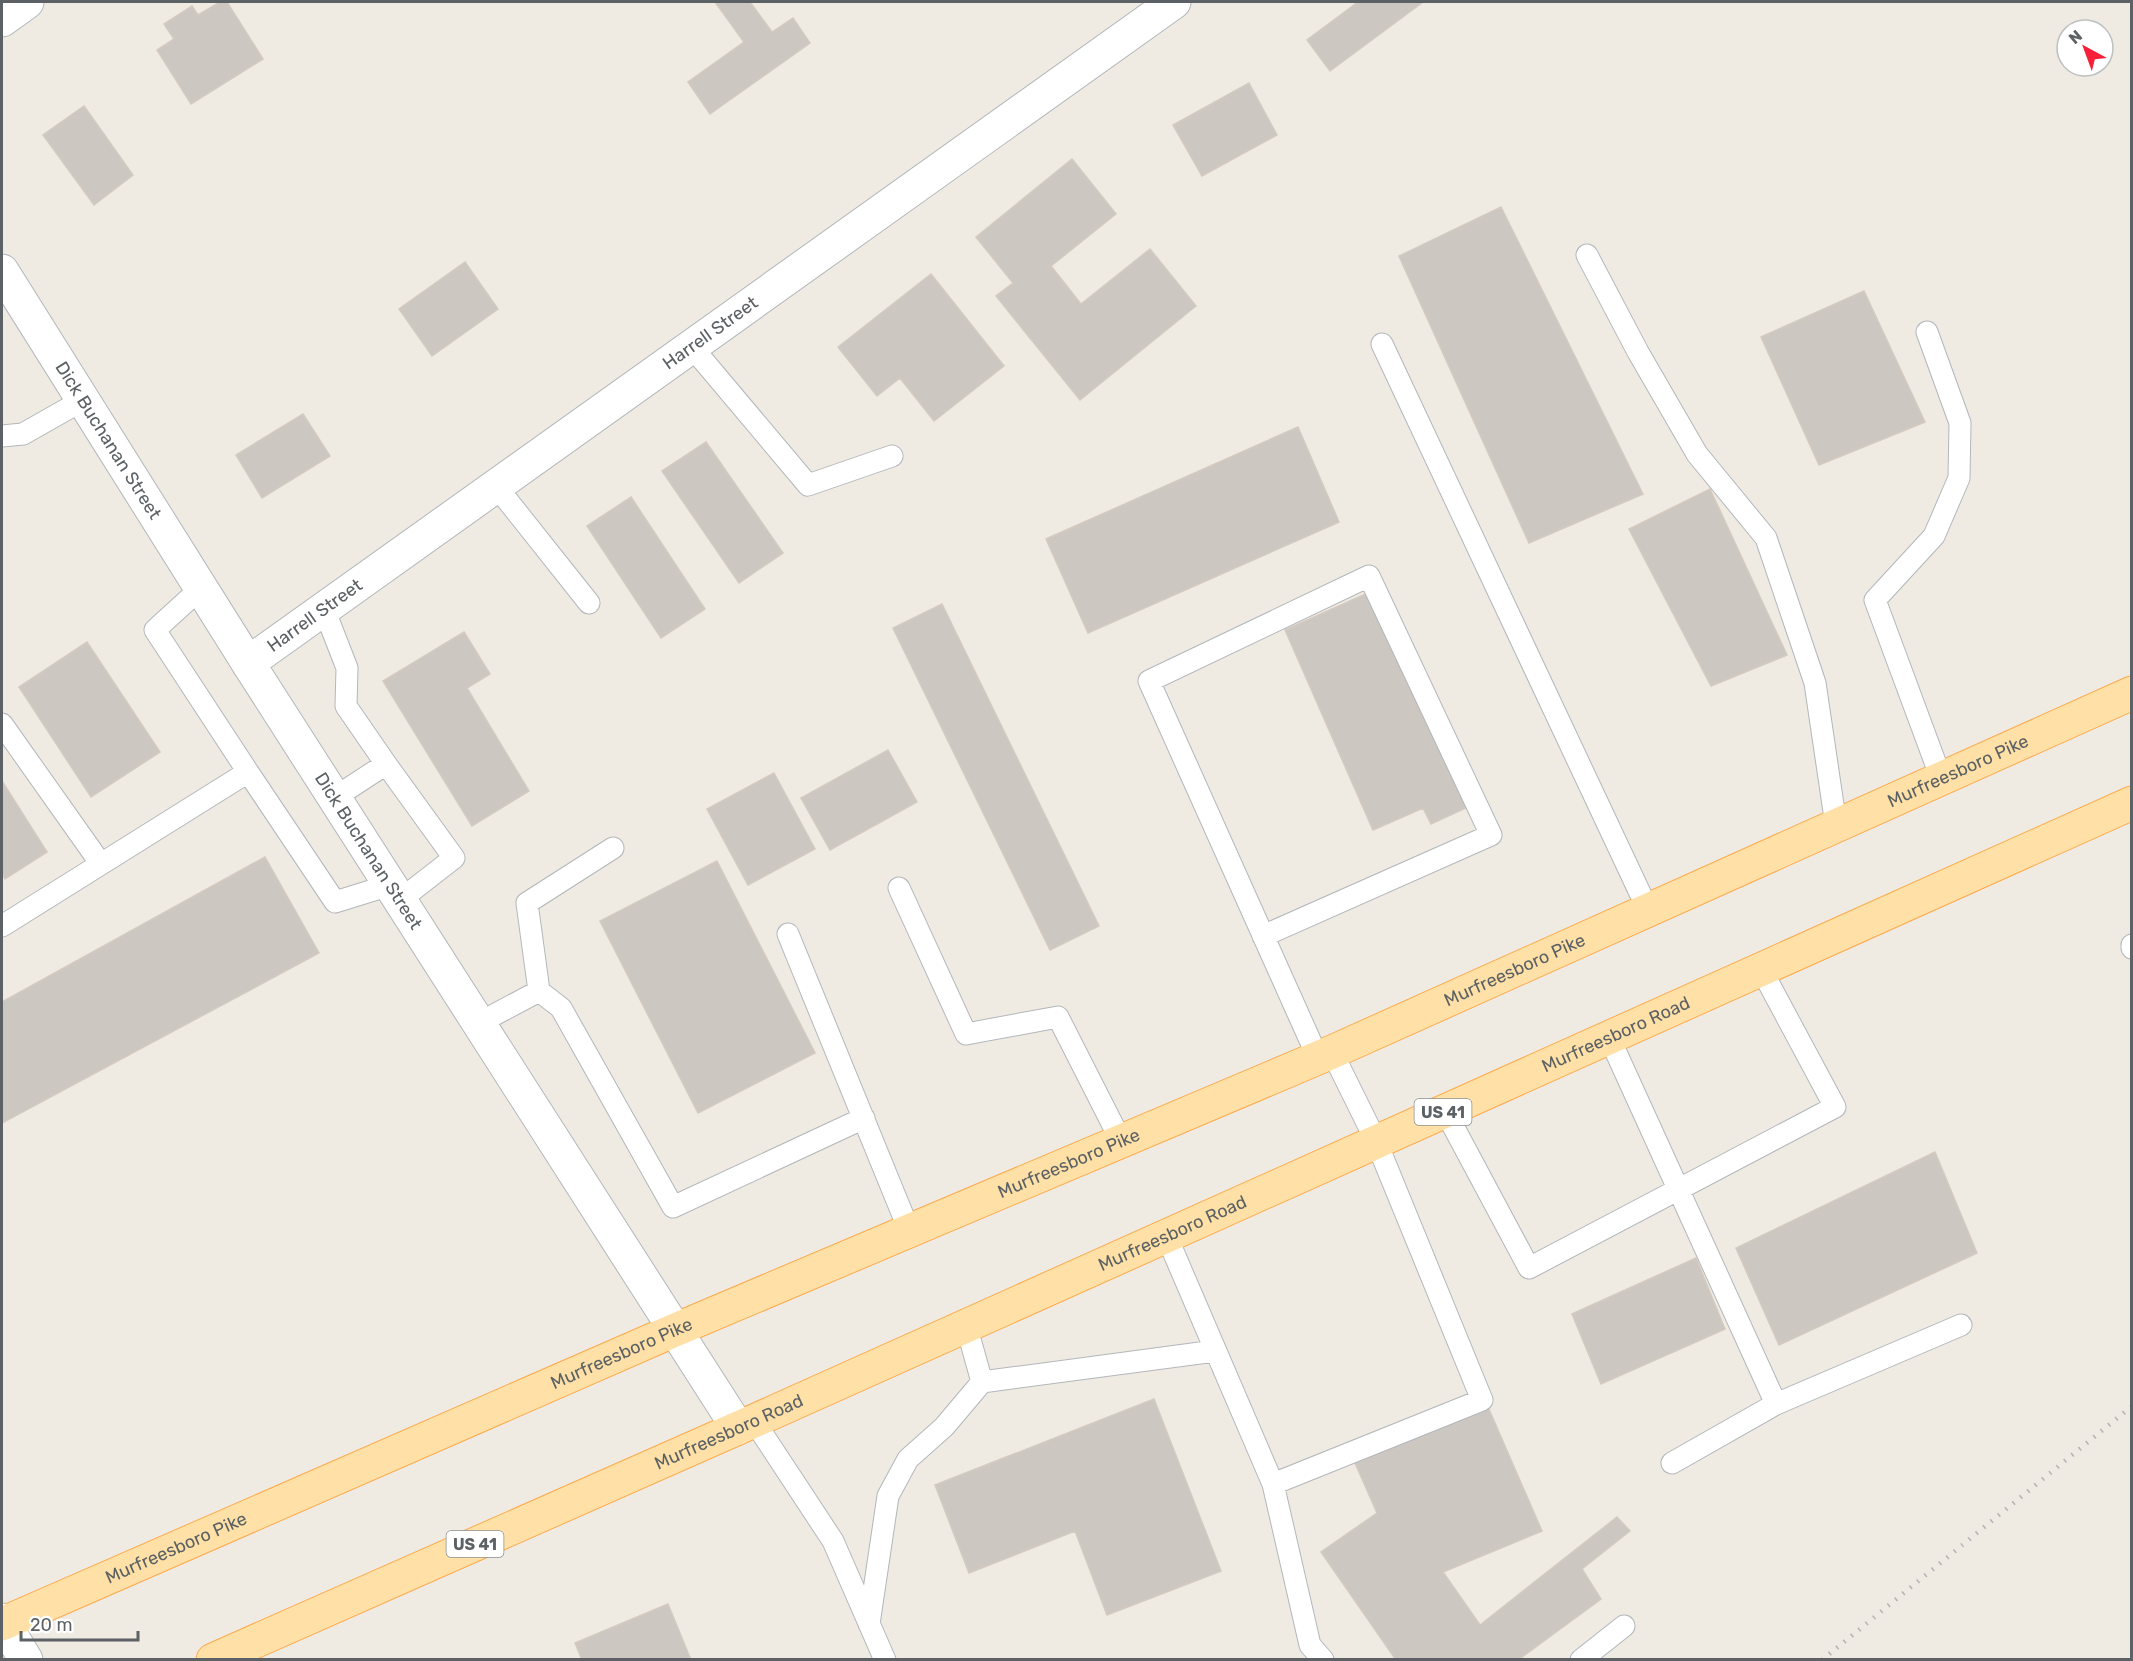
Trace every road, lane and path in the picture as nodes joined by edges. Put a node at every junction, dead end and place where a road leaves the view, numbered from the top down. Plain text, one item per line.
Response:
1 (27, 2) edge
2 (1174, 2) edge
3 (2, 20) edge
4 (1587, 255) dead end
5 (2, 271) edge
6 (1927, 332) dead end
7 (1382, 344) dead end
8 (691, 346) junction
9 (83, 400) junction
10 (2, 436) edge
11 (892, 456) dead end
12 (496, 486) junction
13 (201, 588) junction
14 (589, 603) dead end
15 (324, 609) junction
16 (248, 663) junction
17 (2132, 693) edge
18 (2, 724) edge
19 (386, 765) junction
20 (248, 772) junction
21 (1941, 778) junction
22 (334, 798) junction
23 (2132, 803) edge
24 (1836, 825) junction
25 (614, 848) dead end
26 (101, 864) junction
27 (899, 888) dead end
28 (395, 892) junction
29 (1648, 910) junction
30 (2, 926) edge
31 (788, 934) dead end
32 (1263, 936) junction
33 (1761, 969) junction
34 (539, 991) junction
35 (479, 1023) junction
36 (1609, 1037) junction
37 (1325, 1055) junction
38 (1445, 1111) junction
39 (864, 1118) junction
40 (1121, 1141) junction
41 (1377, 1141) junction
42 (1678, 1191) junction
43 (909, 1230) junction
44 (1166, 1235) junction
45 (966, 1325) junction
46 (1961, 1325) dead end
47 (675, 1330) junction
48 (1215, 1351) junction
49 (982, 1382) junction
50 (1776, 1404) junction
51 (746, 1424) junction
52 (1672, 1463) dead end
53 (1273, 1484) junction
54 (2, 1623) edge
55 (869, 1624) junction
56 (1624, 1626) dead end
57 (255, 1651) edge
58 (26, 1659) edge
59 (213, 1659) edge
60 (885, 1659) edge
61 (1323, 1659) edge
62 (1581, 1659) edge

1 - 3 street
2 - 8 street, Harrell Street
4 - 24 lane
5 - 9 street, Dick Buchanan Street
6 - 21 lane
7 - 29 lane
8 - 11 lane
8 - 12 street, Harrell Street
9 - 10 lane
9 - 13 street, Dick Buchanan Street
12 - 14 lane
12 - 15 street, Harrell Street
13 - 16 street, Dick Buchanan Street
13 - 20 lane
15 - 16 street, Harrell Street
15 - 19 lane
16 - 22 street, Dick Buchanan Street
17 - 21 main road, Murfreesboro Pike
18 - 26 lane
19 - 22 lane
19 - 28 lane
20 - 26 lane
20 - 28 lane
21 - 24 main road, Murfreesboro Pike
22 - 28 street, Dick Buchanan Street
23 - 33 main road, Murfreesboro Road / US 41
24 - 29 main road, Murfreesboro Pike
25 - 34 lane
26 - 30 lane
27 - 40 lane
28 - 35 street, Dick Buchanan Street
29 - 37 main road, Murfreesboro Pike
31 - 39 lane
32 - 32 lane
32 - 37 lane
33 - 36 main road, Murfreesboro Road / US 41
33 - 42 lane
34 - 35 lane
34 - 39 lane
35 - 47 street, Dick Buchanan Street
36 - 38 main road, Murfreesboro Road / US 41
36 - 42 lane
37 - 40 main road, Murfreesboro Pike
37 - 41 lane
38 - 41 main road, Murfreesboro Road / US 41
38 - 42 lane
39 - 43 lane
40 - 43 main road, Murfreesboro Pike
41 - 44 main road, Murfreesboro Road / US 41
41 - 53 lane
42 - 50 lane
43 - 47 main road, Murfreesboro Pike
44 - 45 main road, Murfreesboro Road / US 41
44 - 48 lane
45 - 49 lane
45 - 51 main road, Murfreesboro Road / US 41
46 - 50 lane
47 - 51 street, Dick Buchanan Street
47 - 54 main road, Murfreesboro Pike
48 - 49 lane
48 - 53 lane
49 - 55 lane
50 - 52 lane
51 - 55 lane
51 - 57 main road, Murfreesboro Road / US 41
53 - 61 lane
54 - 58 street
55 - 60 lane
56 - 62 lane
57 - 59 main road, Murfreesboro Road / US 41

